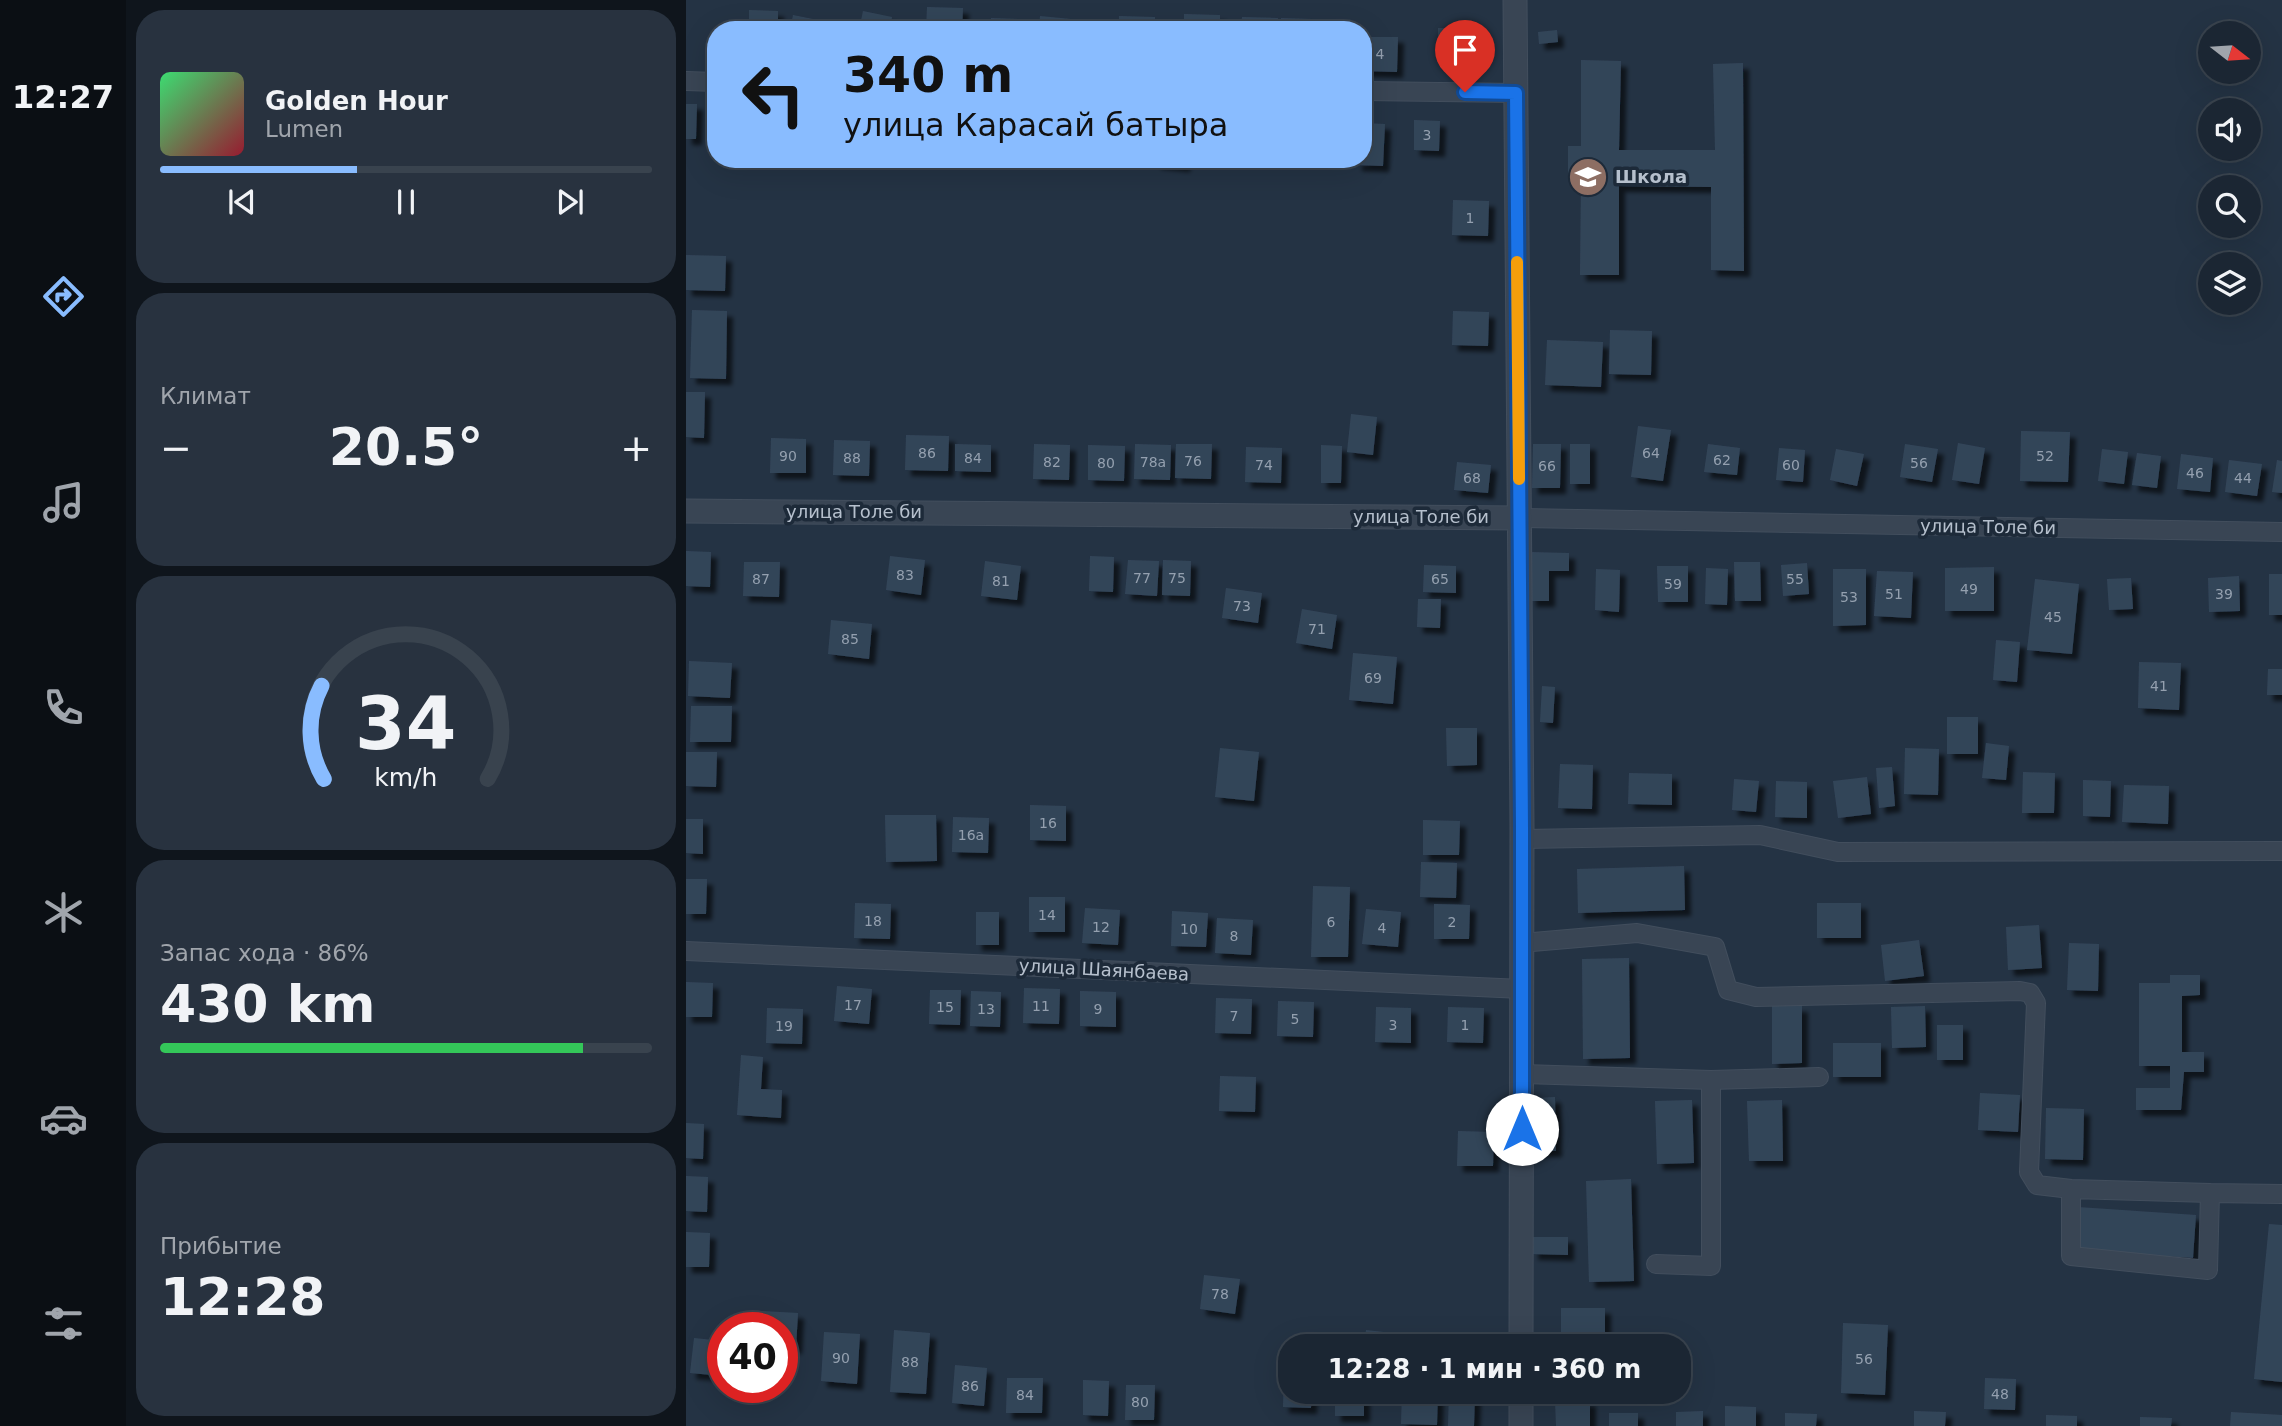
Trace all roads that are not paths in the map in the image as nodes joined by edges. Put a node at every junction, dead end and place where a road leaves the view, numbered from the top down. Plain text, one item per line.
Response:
1 (1515, 0) edge
2 (686, 81) edge
3 (707, 82) edge
4 (1372, 91) edge
5 (1516, 93) junction
6 (686, 511) edge
7 (1520, 518) junction
8 (2282, 533) edge
9 (1522, 839) junction
10 (2282, 851) edge
11 (1522, 943) junction
12 (686, 951) edge
13 (1522, 989) junction
14 (1522, 1074) junction
15 (1819, 1077) dead end
16 (1711, 1080) junction
17 (2071, 1189) junction
18 (2210, 1193) junction
19 (2282, 1194) edge
20 (1656, 1264) dead end
21 (1521, 1334) edge
22 (1521, 1404) edge
23 (1521, 1426) edge

1 - 5 street
2 - 3 street
4 - 5 street
5 - 7 street
6 - 7 street, улица Толе би
7 - 8 street, улица Толе би
7 - 9 street
9 - 10 street
9 - 11 street
11 - 13 street
11 - 17 street
12 - 13 street, улица Шаянбаева
13 - 14 street
14 - 16 street
14 - 21 street
15 - 16 street
16 - 20 street
17 - 18 street
17 - 18 street
18 - 19 street
22 - 23 street

